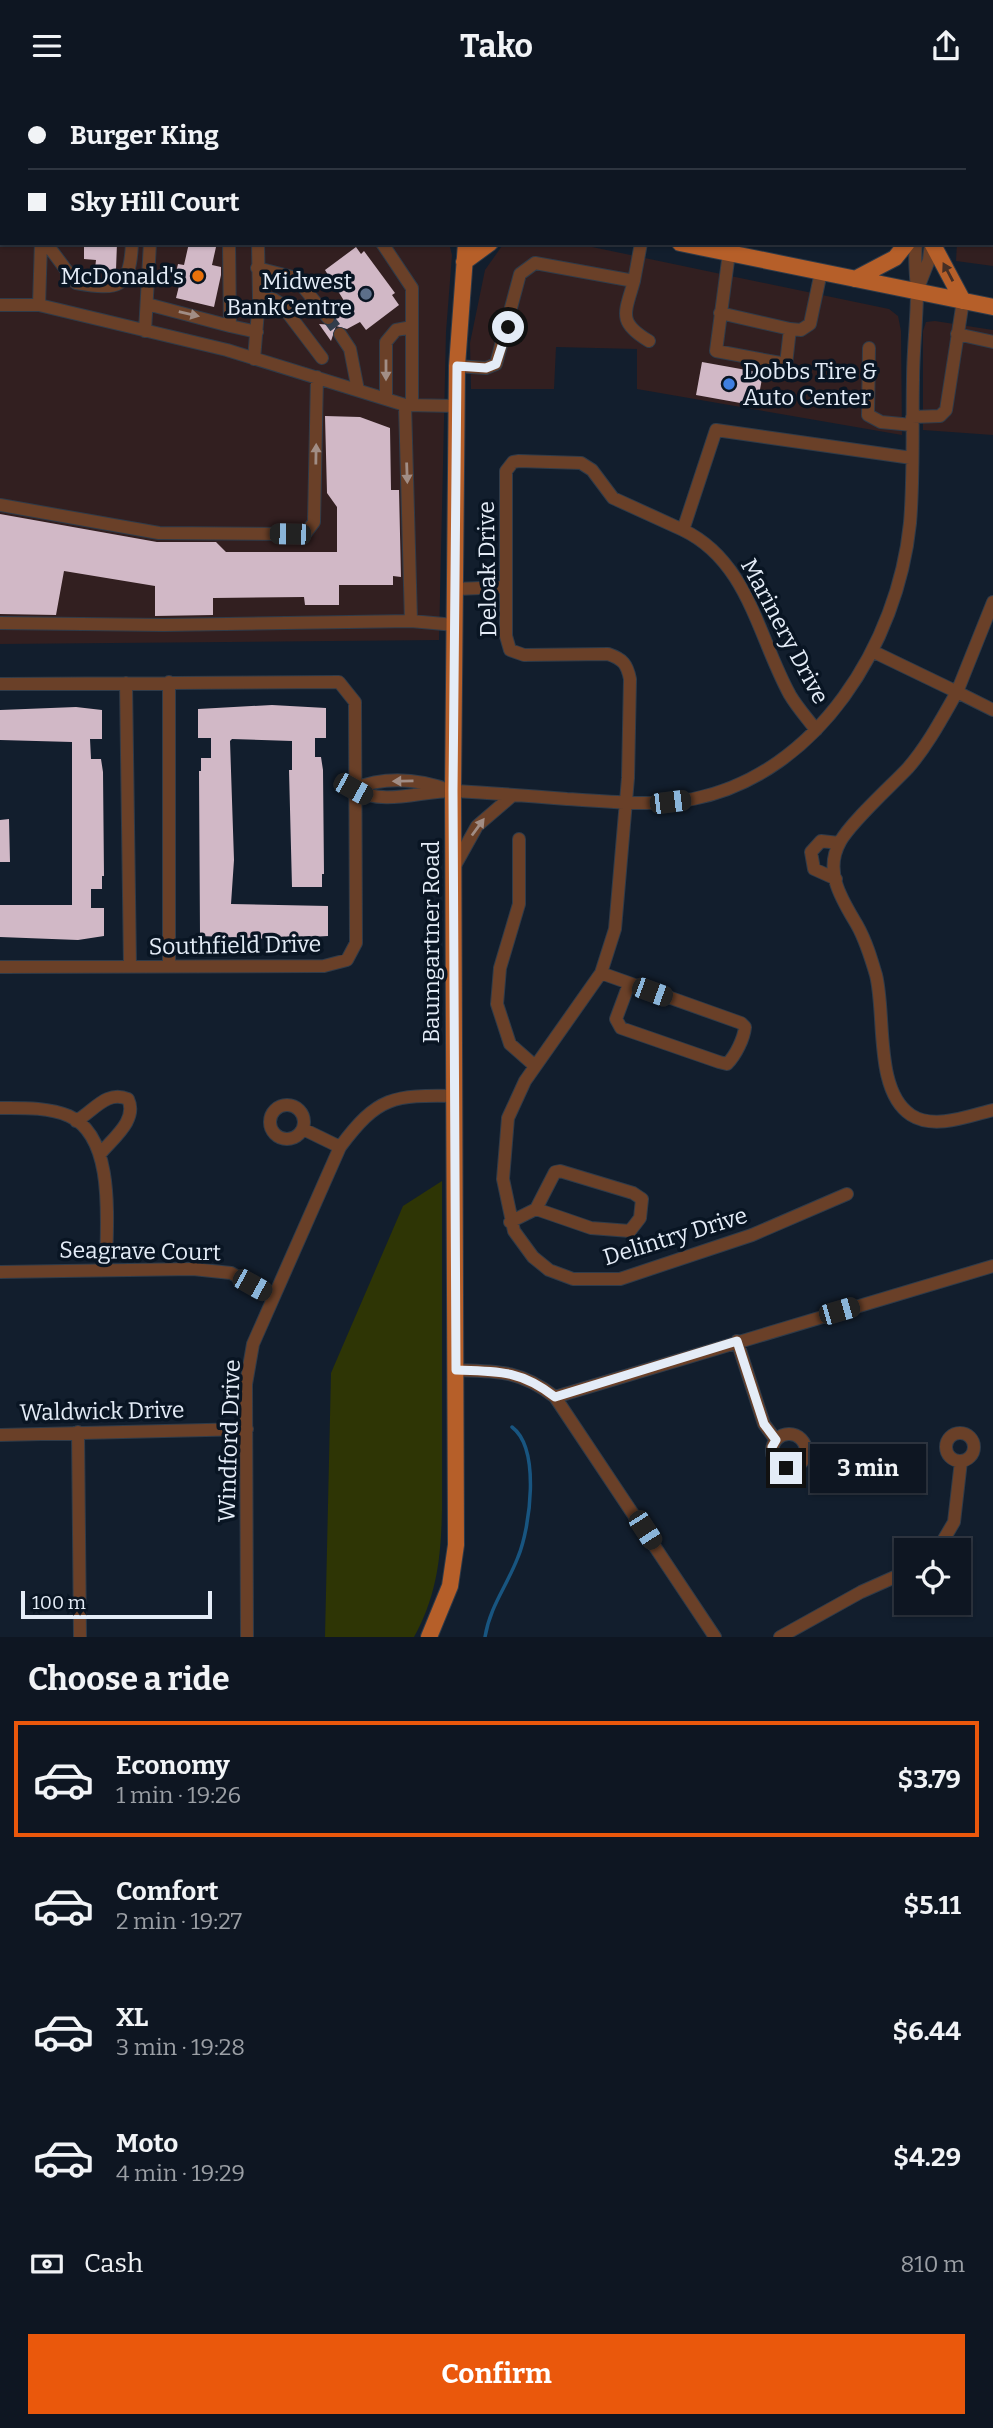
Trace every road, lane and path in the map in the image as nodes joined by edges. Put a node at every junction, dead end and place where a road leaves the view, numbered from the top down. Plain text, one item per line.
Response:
1 (43, 245) edge
2 (45, 245) edge
3 (132, 245) edge
4 (150, 245) edge
5 (229, 245) edge
6 (258, 245) edge
7 (383, 245) edge
8 (459, 245) edge
9 (466, 245) edge
10 (487, 245) edge
11 (641, 245) edge
12 (690, 245) edge
13 (905, 245) edge
14 (916, 245) edge
15 (932, 245) edge
16 (933, 245) edge
17 (729, 253) junction
18 (464, 262) junction
19 (257, 268) junction
20 (821, 272) junction
21 (855, 279) junction
22 (634, 281) junction
23 (917, 292) junction
24 (259, 299) junction
25 (963, 301) junction
26 (39, 305) junction
27 (147, 305) junction
28 (0, 306) edge
29 (993, 307) edge
30 (720, 313) junction
31 (328, 318) tunnel mouth
32 (230, 326) junction
33 (412, 327) junction
34 (790, 329) junction
35 (145, 331) junction
36 (257, 332) junction
37 (340, 334) tunnel mouth
38 (957, 334) junction
39 (649, 341) dead end
40 (993, 342) edge
41 (869, 348) dead end
42 (322, 358) dead end
43 (254, 359) junction
44 (457, 366) junction
45 (317, 377) junction
46 (358, 390) junction
47 (386, 399) junction
48 (409, 405) junction
49 (457, 406) junction
50 (912, 421) junction
51 (912, 459) junction
52 (0, 505) edge
53 (683, 530) junction
54 (506, 587) junction
55 (456, 589) junction
56 (993, 602) edge
57 (411, 621) junction
58 (0, 623) edge
59 (455, 625) junction
60 (872, 650) junction
61 (169, 682) junction
62 (126, 683) junction
63 (0, 684) edge
64 (957, 692) junction
65 (993, 710) edge
66 (816, 730) junction
67 (353, 789) junction
68 (453, 791) junction
69 (513, 795) junction
70 (626, 802) junction
71 (519, 839) dead end
72 (839, 842) junction
73 (453, 869) junction
74 (836, 879) junction
75 (169, 966) junction
76 (0, 967) edge
77 (130, 967) junction
78 (601, 973) junction
79 (629, 984) junction
80 (535, 1066) junction
81 (455, 1096) junction
82 (0, 1108) edge
83 (993, 1109) edge
84 (76, 1121) junction
85 (303, 1129) dead end
86 (340, 1147) junction
87 (100, 1154) junction
88 (847, 1193) dead end
89 (536, 1209) junction
90 (510, 1222) junction
91 (521, 1244) joint
92 (993, 1266) edge
93 (106, 1270) junction
94 (0, 1272) edge
95 (273, 1296) junction
96 (737, 1341) junction
97 (456, 1370) junction
98 (555, 1397) junction
99 (247, 1429) junction
100 (78, 1432) junction
101 (0, 1434) edge
102 (776, 1440) dead end
103 (961, 1461) dead end
104 (947, 1538) edge
105 (894, 1577) edge
106 (80, 1637) edge
107 (247, 1637) edge
108 (429, 1637) edge
109 (715, 1637) edge
110 (780, 1637) edge

1 - 26 street
2 - 3 street
4 - 27 street
5 - 32 street
6 - 19 street
7 - 33 street
8 - 18 main road
9 - 18 main road, Baumgartner Road
10 - 18 main road
11 - 22 street
12 - 17 main road
13 - 21 main road
14 - 23 street
15 - 23 street
25 -> 16 main road
17 - 20 main road
17 - 30 street
18 - 44 main road, Baumgartner Road
19 - 24 street
19 - 31 street
20 - 21 main road
20 - 34 street
21 - 23 main road
22 - 39 street
22 - 44 street
23 - 25 main road
23 - 50 street
24 - 36 street
24 - 42 street
25 - 29 main road
25 - 38 street
26 - 28 street
26 - 35 street
27 -> 32 street
27 - 35 street
30 - 34 street
30 - 34 street
32 - 36 street
33 -> 47 street
33 - 48 street
35 - 43 street
36 - 43 street
37 - 46 street
38 - 40 street
38 - 50 street
41 - 50 street
43 - 45 street
44 - 49 main road, Baumgartner Road
45 - 46 street
52 -> 45 street
46 - 47 street
47 - 48 street
48 - 49 street
48 -> 57 street
49 - 55 main road, Baumgartner Road
50 - 51 street
51 - 53 street
51 - 60 street
53 - 54 street, Deloak Drive
53 - 66 street, Marinery Drive
54 - 55 street
54 - 70 street, Deloak Drive
55 - 59 main road, Baumgartner Road
56 - 64 street
57 - 58 street
57 - 59 street
59 - 68 main road, Baumgartner Road
60 - 64 street
60 - 66 street
61 - 62 street, Southfield Drive
61 - 67 street, Southfield Drive
61 - 75 street
62 - 63 street, Southfield Drive
62 - 77 street
64 - 65 street
64 - 72 street
66 - 70 street
67 - 68 street
67 - 75 street, Southfield Drive
68 - 69 street
68 - 73 main road, Baumgartner Road
69 - 70 street
73 -> 69 street
70 - 78 street, Deloak Drive
71 - 80 street
72 - 74 street
72 - 74 street
73 - 81 main road, Baumgartner Road
74 - 83 street
75 - 77 street, Southfield Drive
76 - 77 street, Southfield Drive
78 - 79 street
78 - 80 street, Deloak Drive
79 - 79 street
80 - 90 street, Deloak Drive
81 - 86 street, Windford Drive
81 - 97 main road, Baumgartner Road
82 - 84 street
84 - 87 street
84 - 87 street
85 - 86 street
86 - 95 street, Windford Drive
87 - 93 street
88 - 91 street, Delintry Drive
89 - 89 street
89 - 90 street
90 - 91 street, Deloak Drive
92 - 96 street
93 - 94 street, Seagrave Court
93 - 95 street, Seagrave Court
95 - 99 street, Windford Drive
96 - 98 street
96 - 102 street
97 - 98 street
97 - 108 main road, Baumgartner Road
98 - 109 street
99 - 100 street, Waldwick Drive
99 - 107 street, Windford Drive
100 - 101 street, Waldwick Drive
100 - 106 street
103 - 104 street
105 - 110 street

